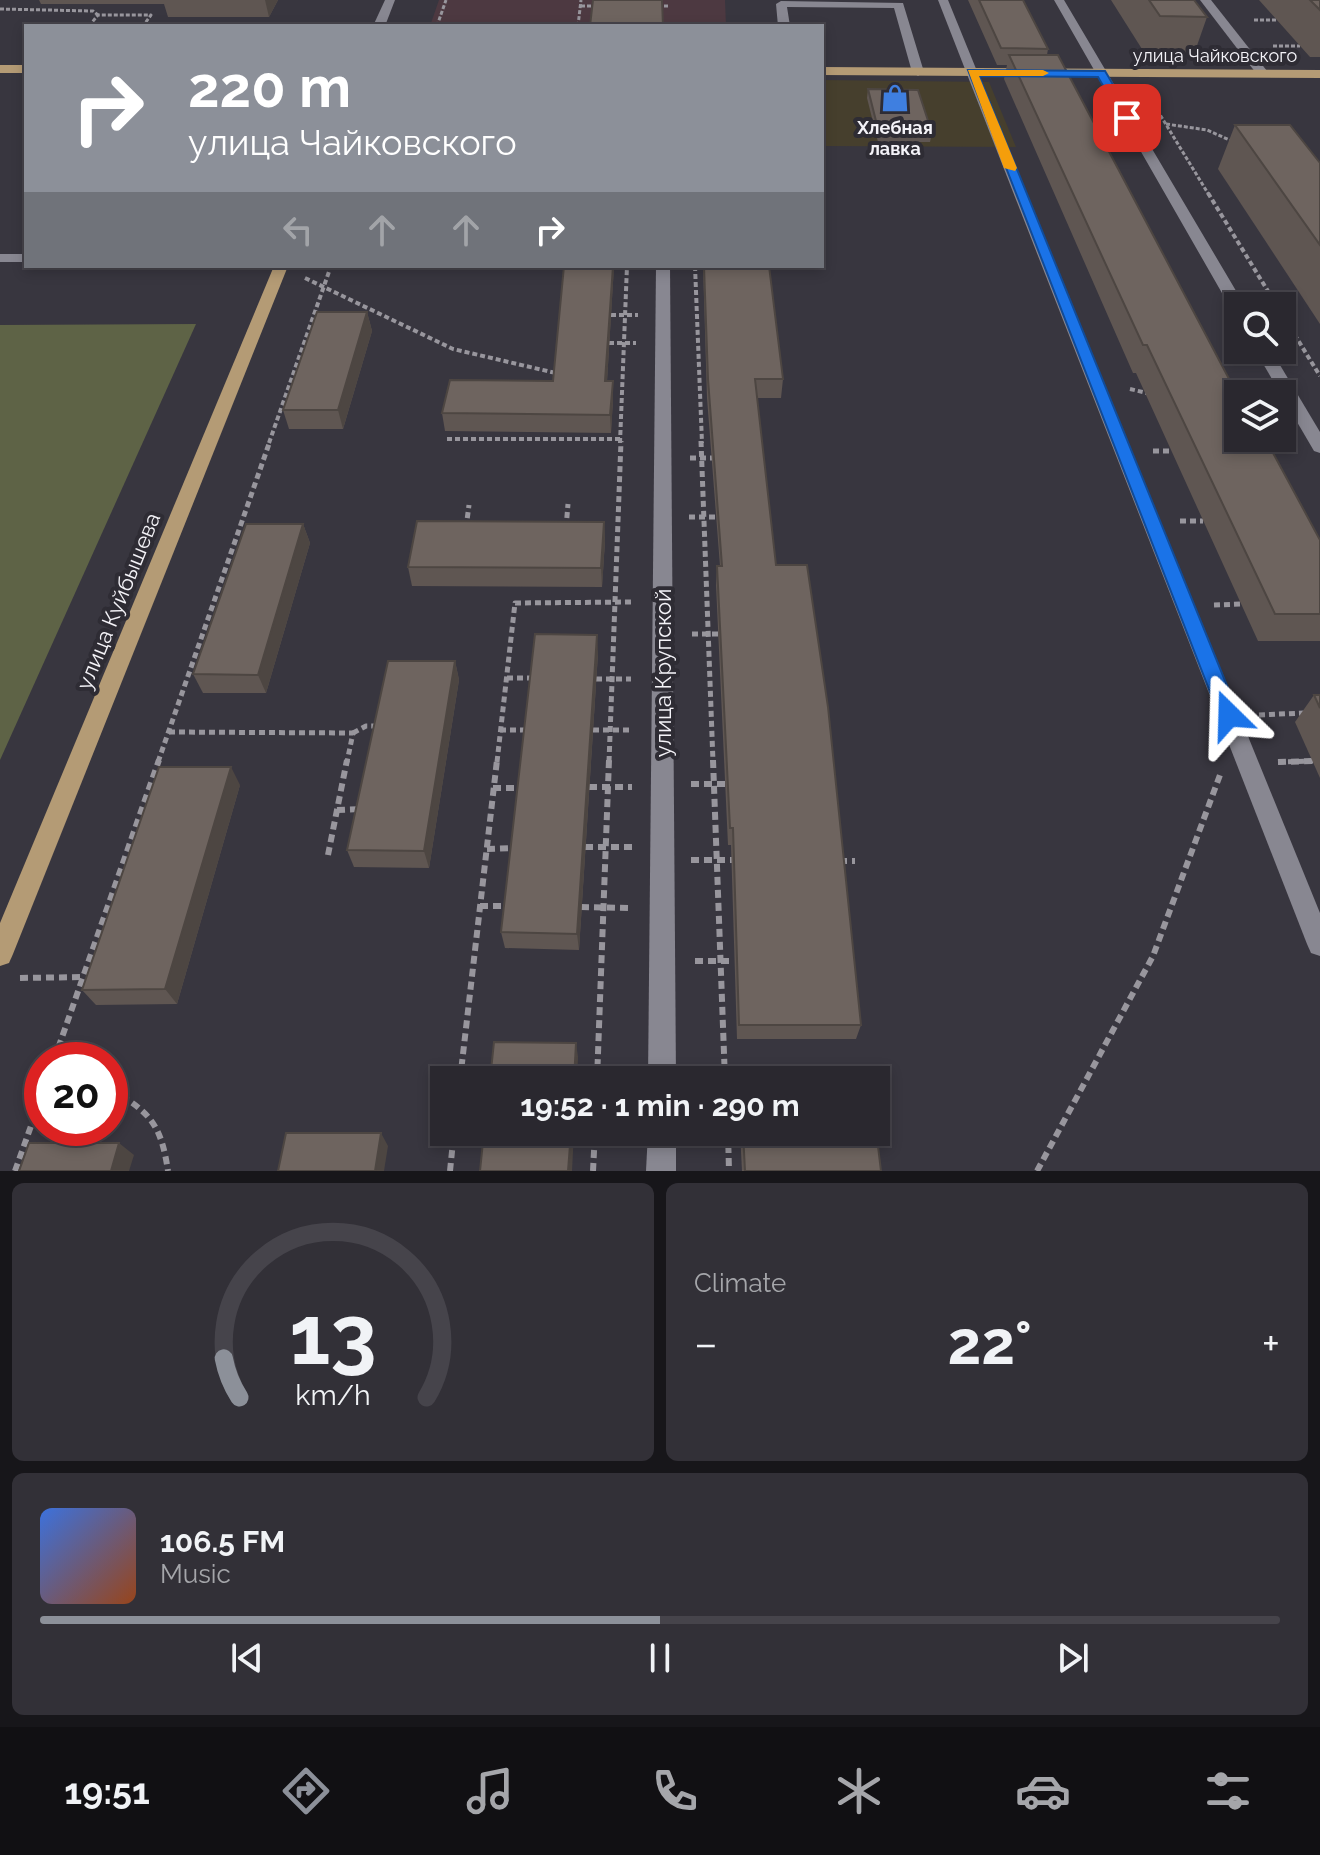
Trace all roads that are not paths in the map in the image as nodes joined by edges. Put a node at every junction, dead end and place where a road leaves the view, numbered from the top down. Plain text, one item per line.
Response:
1 (390, 0) edge
2 (943, 0) edge
3 (1059, 0) edge
4 (1205, 0) edge
5 (380, 24) edge
6 (784, 24) edge
7 (0, 69) edge
8 (24, 69) edge
9 (824, 71) edge
10 (918, 72) junction
11 (972, 72) junction
12 (1102, 74) junction
13 (1263, 74) junction
14 (1320, 74) edge
15 (0, 258) edge
16 (24, 258) edge
17 (280, 268) edge
18 (663, 268) edge
19 (1229, 292) edge
20 (1271, 364) edge
21 (1320, 447) edge
22 (1320, 944) edge
23 (0, 954) edge
24 (662, 1066) edge
25 (662, 1146) edge
26 (661, 1171) edge

1 - 5 street
2 - 11 street
3 - 12 street
4 - 13 street
6 - 10 street
7 - 8 main road
9 - 10 main road, улица Чайковского
10 - 11 main road, улица Чайковского
11 - 12 main road, улица Чайковского
11 - 22 street
12 - 13 main road, улица Чайковского
12 - 19 street
13 - 14 main road, улица Чайковского
15 - 16 street
17 - 23 main road, улица Куйбышева
18 - 24 street, улица Крупской
20 - 21 street
25 - 26 street

